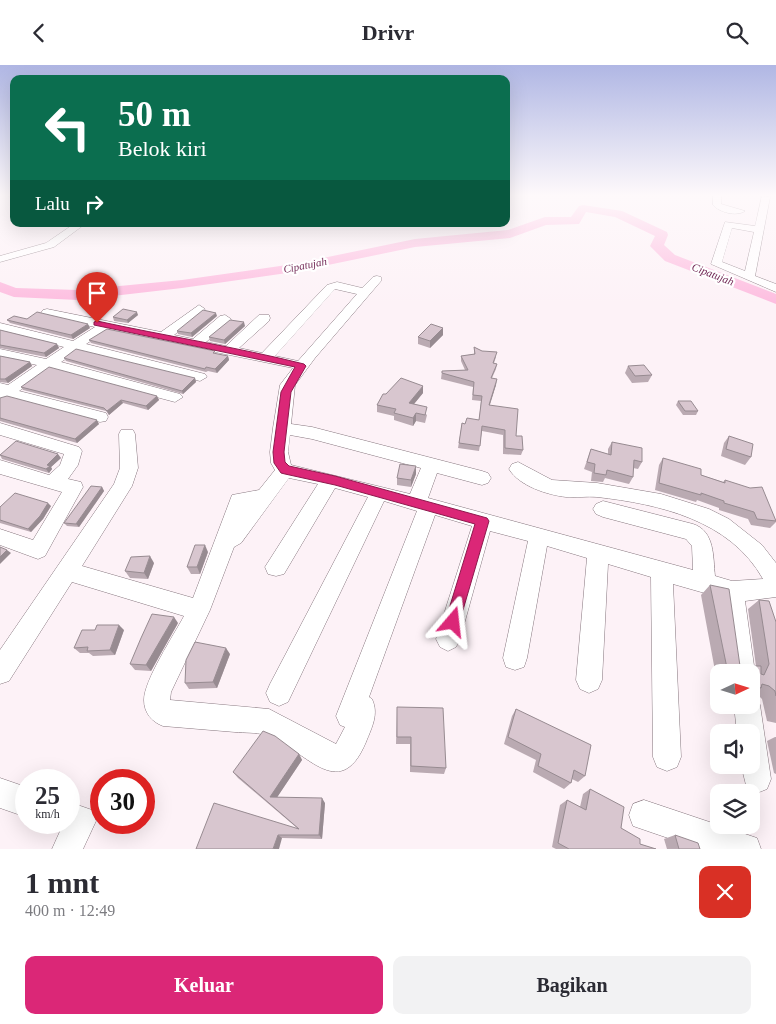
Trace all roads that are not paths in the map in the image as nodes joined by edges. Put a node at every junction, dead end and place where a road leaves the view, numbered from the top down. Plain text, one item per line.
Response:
1 (68, 233) edge
2 (725, 233) edge
3 (758, 233) edge
4 (0, 259) edge
5 (749, 277) junction
6 (376, 279) dead end
7 (776, 288) edge
8 (363, 292) junction
9 (199, 309) dead end
10 (47, 313) edge
11 (225, 319) dead end
12 (264, 319) dead end
13 (106, 325) junction
14 (0, 327) edge
15 (163, 337) junction
16 (74, 345) junction
17 (194, 345) junction
18 (231, 349) junction
19 (0, 353) edge
20 (265, 358) junction
21 (50, 364) junction
22 (301, 366) junction
23 (200, 377) dead end
24 (3, 392) edge
25 (175, 397) dead end
26 (100, 417) dead end
27 (281, 428) junction
28 (0, 429) edge
29 (127, 434) dead end
30 (431, 464) junction
31 (0, 467) edge
32 (518, 469) dead end
33 (285, 470) junction
34 (482, 478) dead end
35 (330, 480) junction
36 (52, 483) junction
37 (379, 493) junction
38 (422, 505) junction
39 (603, 509) dead end
40 (482, 521) junction
41 (539, 536) junction
42 (0, 537) edge
43 (598, 552) junction
44 (276, 567) dead end
45 (662, 570) junction
46 (67, 571) junction
47 (705, 582) junction
48 (776, 583) edge
49 (776, 587) edge
50 (732, 591) junction
51 (199, 609) junction
52 (448, 639) dead end
53 (515, 658) dead end
54 (742, 664) edge
55 (0, 672) edge
56 (589, 680) dead end
57 (279, 693) dead end
58 (667, 757) dead end
59 (756, 774) edge
60 (757, 779) dead end
61 (0, 793) edge
62 (15, 798) edge
63 (644, 815) dead end
64 (75, 834) edge
65 (66, 849) edge
66 (746, 849) edge

1 - 4 street
2 - 5 street
3 - 5 street
5 - 7 street
6 - 8 street
8 - 20 street
8 - 22 street
9 - 15 street
10 - 13 street
11 - 17 street
12 - 18 street
13 - 15 street
13 - 16 street
14 - 16 street
15 - 17 street
16 - 21 street
16 - 23 street
17 - 18 street
18 - 20 street
19 - 21 street
20 - 22 street
21 - 24 street
21 - 25 street
22 - 27 street
24 - 26 street
27 - 30 street
27 - 33 street
28 - 36 street
29 - 46 street
30 - 34 street
30 - 38 street
31 - 36 street
32 - 48 street
33 - 35 street
33 - 51 street
35 - 37 street
35 - 44 street
36 - 42 street
37 - 38 street
37 - 57 street
38 - 40 street
38 - 51 street
39 - 47 street
40 - 41 street
40 - 52 street
41 - 43 street
41 - 53 street
43 - 45 street
43 - 56 street
45 - 47 street
45 - 58 street
46 - 51 street
46 - 55 street
47 - 50 street
49 - 50 street
50 - 54 street
59 - 60 street
61 - 62 street
63 - 66 street
64 - 65 street

